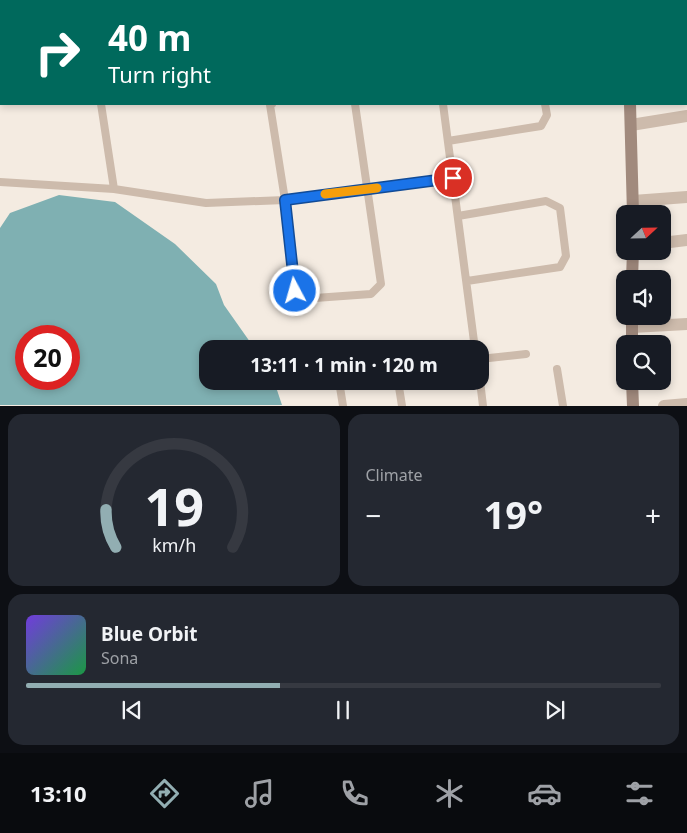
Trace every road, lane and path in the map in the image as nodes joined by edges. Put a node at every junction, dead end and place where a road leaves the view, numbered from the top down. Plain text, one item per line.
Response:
1 (101, 105) edge
2 (270, 105) edge
3 (355, 105) edge
4 (443, 105) edge
5 (545, 105) edge
6 (630, 105) edge
7 (687, 116) edge
8 (631, 125) junction
9 (448, 140) junction
10 (453, 178) junction
11 (0, 182) edge
12 (114, 189) junction
13 (368, 189) junction
14 (687, 197) edge
15 (285, 200) junction
16 (633, 205) edge
17 (648, 205) edge
18 (458, 216) junction
19 (687, 240) edge
20 (671, 242) edge
21 (466, 281) junction
22 (671, 323) edge
23 (687, 324) edge
24 (474, 340) edge
25 (526, 354) dead end
26 (489, 358) edge
27 (557, 369) dead end
28 (340, 390) edge
29 (399, 390) edge
30 (481, 390) edge
31 (632, 390) edge
32 (687, 404) edge
33 (343, 406) edge
34 (402, 406) edge
35 (483, 406) edge
36 (563, 406) edge
37 (633, 406) edge
38 (664, 406) edge

1 - 12 lane
2 - 15 lane
3 - 13 lane
4 - 9 lane
5 - 9 lane
6 - 8 street
7 - 8 street
8 - 16 street
9 - 10 lane
10 - 13 lane
10 - 18 lane
11 - 12 lane
12 - 15 lane
13 - 15 lane
13 - 15 lane
14 - 17 street
18 - 21 lane
18 - 21 lane
19 - 20 street
21 - 24 lane
22 - 23 street
25 - 26 lane
27 - 36 lane
28 - 33 lane
29 - 34 lane
30 - 35 lane
31 - 37 street
32 - 38 street

